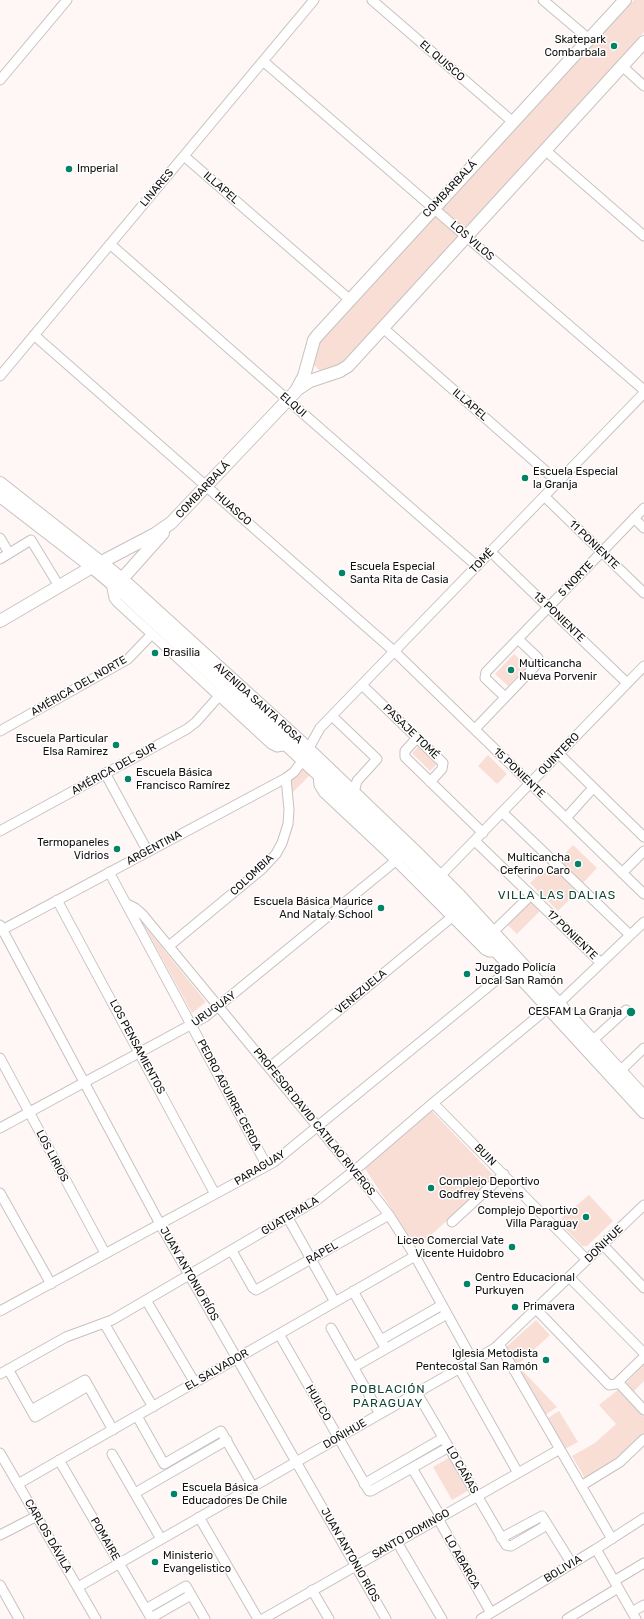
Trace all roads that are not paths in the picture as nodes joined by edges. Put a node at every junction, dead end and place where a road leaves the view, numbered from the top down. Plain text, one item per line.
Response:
1 (67, 0) edge
2 (314, 0) edge
3 (372, 0) edge
4 (543, 0) edge
5 (624, 0) edge
6 (589, 39) junction
7 (644, 42) edge
8 (263, 61) junction
9 (622, 66) junction
10 (0, 80) edge
11 (644, 86) edge
12 (513, 122) junction
13 (545, 150) junction
14 (184, 156) junction
15 (433, 208) junction
16 (466, 236) junction
17 (644, 236) edge
18 (110, 244) junction
19 (349, 299) junction
20 (382, 327) junction
21 (34, 335) junction
22 (308, 362) junction
23 (0, 376) edge
24 (325, 376) junction
25 (644, 390) edge
26 (296, 391) junction
27 (644, 393) edge
28 (287, 400) junction
29 (558, 482) junction
30 (0, 483) edge
31 (206, 486) junction
32 (0, 496) edge
33 (544, 496) junction
34 (644, 508) edge
35 (634, 518) junction
36 (172, 523) junction
37 (644, 528) edge
38 (0, 538) edge
39 (125, 549) junction
40 (491, 552) junction
41 (602, 552) junction
42 (9, 553) junction
43 (0, 559) edge
44 (97, 564) junction
45 (134, 565) junction
46 (476, 566) junction
47 (117, 581) junction
48 (59, 586) junction
49 (644, 593) edge
50 (548, 607) junction
51 (0, 621) edge
52 (152, 634) junction
53 (518, 639) junction
54 (394, 652) junction
55 (644, 666) edge
56 (627, 683) junction
57 (362, 685) junction
58 (220, 696) junction
59 (505, 698) junction
60 (332, 716) junction
61 (475, 729) junction
62 (0, 731) edge
63 (417, 738) junction
64 (299, 749) junction
65 (558, 754) junction
66 (106, 774) junction
67 (286, 778) junction
68 (430, 782) junction
69 (530, 783) junction
70 (352, 786) junction
71 (594, 788) junction
72 (502, 812) junction
73 (566, 818) junction
74 (644, 823) edge
75 (637, 830) junction
76 (0, 831) edge
77 (483, 833) junction
78 (644, 837) edge
79 (475, 841) junction
80 (644, 851) edge
81 (148, 852) junction
82 (416, 852) junction
83 (399, 857) junction
84 (109, 872) junction
85 (622, 873) junction
86 (440, 876) junction
87 (644, 894) edge
88 (531, 895) junction
89 (57, 900) junction
90 (126, 904) junction
91 (452, 917) junction
92 (644, 922) edge
93 (1, 929) edge
94 (630, 935) junction
95 (496, 941) junction
96 (169, 946) junction
97 (601, 963) junction
98 (511, 968) junction
99 (220, 1006) junction
100 (553, 1006) junction
101 (626, 1010) dead end
102 (192, 1025) junction
103 (592, 1041) junction
104 (644, 1048) edge
105 (140, 1053) junction
106 (0, 1058) edge
107 (270, 1067) junction
108 (620, 1071) junction
109 (85, 1083) junction
110 (644, 1097) edge
111 (433, 1103) junction
112 (29, 1112) junction
113 (644, 1112) edge
114 (318, 1127) junction
115 (0, 1128) edge
116 (267, 1166) junction
117 (355, 1171) junction
118 (504, 1174) junction
119 (0, 1193) edge
120 (215, 1194) junction
121 (644, 1205) edge
122 (389, 1215) junction
123 (288, 1218) junction
124 (452, 1222) dead end
125 (160, 1224) junction
126 (603, 1245) junction
127 (232, 1251) junction
128 (105, 1253) junction
129 (415, 1256) junction
130 (311, 1259) junction
131 (587, 1260) junction
132 (189, 1275) junction
133 (569, 1277) junction
134 (642, 1283) edge
135 (51, 1284) junction
136 (353, 1292) junction
137 (146, 1300) junction
138 (335, 1302) junction
139 (442, 1305) junction
140 (536, 1309) junction
141 (0, 1311) edge
142 (447, 1314) junction
143 (104, 1323) junction
144 (332, 1328) dead end
145 (279, 1334) junction
146 (381, 1340) junction
147 (500, 1344) junction
148 (386, 1349) junction
149 (644, 1353) edge
150 (644, 1357) edge
151 (237, 1358) junction
152 (473, 1361) junction
153 (354, 1368) junction
154 (459, 1368) junction
155 (4, 1372) edge
156 (195, 1383) junction
157 (615, 1384) junction
158 (417, 1393) junction
159 (153, 1407) junction
160 (644, 1410) edge
161 (380, 1414) junction
162 (137, 1416) junction
163 (113, 1430) junction
164 (338, 1438) junction
165 (444, 1438) junction
166 (227, 1440) junction
167 (644, 1440) edge
168 (448, 1447) junction
169 (560, 1449) junction
170 (0, 1453) edge
171 (112, 1454) dead end
172 (60, 1460) junction
173 (296, 1462) junction
174 (412, 1468) junction
175 (518, 1473) junction
176 (18, 1484) junction
177 (253, 1486) junction
178 (582, 1486) junction
179 (367, 1488) junction
180 (135, 1493) junction
181 (477, 1496) junction
182 (37, 1516) junction
183 (199, 1517) junction
184 (439, 1518) junction
185 (644, 1518) edge
186 (548, 1525) junction
187 (0, 1535) edge
188 (501, 1538) junction
189 (161, 1539) junction
190 (612, 1539) junction
191 (397, 1542) junction
192 (596, 1549) junction
193 (119, 1563) junction
194 (644, 1563) edge
195 (572, 1564) junction
196 (356, 1566) junction
197 (0, 1585) edge
198 (616, 1585) junction
199 (78, 1587) junction
200 (312, 1590) junction
201 (191, 1595) junction
202 (644, 1605) edge
203 (146, 1609) junction
204 (491, 1613) junction
205 (634, 1616) edge
206 (19, 1619) edge
207 (96, 1619) edge
208 (205, 1619) edge
209 (258, 1619) edge
210 (263, 1619) edge
211 (329, 1619) edge
212 (386, 1619) edge
213 (442, 1619) edge
214 (481, 1619) edge
215 (567, 1619) edge

1 - 10 street
2 - 8 street, LINARES
3 - 12 street, EL QUISCO
4 - 6 street
5 - 6 main road, COMBARBALÁ
6 - 12 main road, COMBARBALÁ
7 - 9 main road, COMBARBALÁ
8 - 14 street, LINARES
8 - 15 street, LOS VILOS
9 - 11 street
9 - 13 main road, COMBARBALÁ
12 - 15 main road, COMBARBALÁ
13 - 16 main road, COMBARBALÁ
13 - 17 street
14 - 18 street, LINARES
14 - 19 street, ILLAPEL
15 - 16 street, LOS VILOS
15 - 19 main road, COMBARBALÁ
16 - 20 main road, COMBARBALÁ
16 - 25 street, LOS VILOS
18 - 21 street, LINARES
18 - 28 street, ELQUI
19 - 22 main road, COMBARBALÁ
20 - 24 main road, COMBARBALÁ
20 - 29 street, ILLAPEL
21 - 23 street, LINARES
21 - 31 street, HUASCO
22 - 24 main road
22 - 26 main road, COMBARBALÁ
24 - 26 main road, COMBARBALÁ
26 - 28 main road, COMBARBALÁ
27 - 29 street, TOMÉ
28 - 31 main road, COMBARBALÁ
28 - 46 street, ELQUI
29 - 33 street, TOMÉ
30 - 44 main road, AVENIDA SANTA ROSA
31 - 36 main road, COMBARBALÁ
31 - 54 street, HUASCO
32 - 44 main road, AVENIDA SANTA ROSA
33 - 40 street, TOMÉ
33 - 41 street, 11 PONIENTE
34 - 35 street, 5 NORTE
35 - 37 street
35 - 41 street, 5 NORTE
36 - 39 main road, COMBARBALÁ
36 - 45 main road
38 - 42 street
39 - 44 main road, COMBARBALÁ
39 - 45 main road
40 - 46 street, TOMÉ
40 - 50 street, 13 PONIENTE
41 - 49 street, 11 PONIENTE
41 - 50 street, 5 NORTE
42 - 43 street
42 - 48 street
44 - 47 main road, AVENIDA SANTA ROSA
44 - 48 main road, COMBARBALÁ
45 - 47 main road
46 - 54 street, TOMÉ
47 - 52 street, AVENIDA SANTA ROSA
47 - 64 main road, AVENIDA SANTA ROSA
48 - 51 main road, COMBARBALÁ
50 - 53 street, 5 NORTE
50 - 56 street, 13 PONIENTE
52 - 58 street, AVENIDA SANTA ROSA
52 - 62 street, AMÉRICA DEL NORTE
53 - 59 street
53 - 59 street, 5 NORTE
54 - 57 street, TOMÉ
54 - 61 street, 15 PONIENTE
55 - 56 street, QUINTERO
56 - 65 street, QUINTERO
57 - 60 street, TOMÉ
57 - 63 street, PASAJE TOMÉ
58 - 64 street, AVENIDA SANTA ROSA
58 - 66 street, AMÉRICA DEL SUR
59 - 61 street
60 - 64 street, TOMÉ
60 - 70 street
61 - 69 street, 15 PONIENTE
63 - 68 street
63 - 68 street, PASAJE TOMÉ
64 - 67 street, ARGENTINA
64 - 70 main road, AVENIDA SANTA ROSA
64 - 83 main road, AVENIDA SANTA ROSA
65 - 69 street, QUINTERO
65 - 71 street
66 - 76 street, AMÉRICA DEL SUR
66 - 81 street
67 - 81 street, ARGENTINA
67 - 96 street, COLOMBIA
68 - 77 street
69 - 72 street, QUINTERO
69 - 73 street, 15 PONIENTE
70 - 82 main road, AVENIDA SANTA ROSA
71 - 73 street
71 - 75 street
72 - 77 street, QUINTERO
72 - 94 street
73 - 85 street, 15 PONIENTE
74 - 75 street
75 - 78 street
77 - 79 street, QUINTERO
79 - 86 street, QUINTERO
79 - 88 street, 17 PONIENTE
80 - 85 street
81 - 84 street, ARGENTINA
82 - 83 main road
82 - 86 main road, AVENIDA SANTA ROSA
83 - 91 street, AVENIDA SANTA ROSA
83 - 95 main road, AVENIDA SANTA ROSA
83 - 99 street, URUGUAY
84 - 89 street, ARGENTINA
84 - 90 street
85 - 87 street, 15 PONIENTE
86 - 95 main road, AVENIDA SANTA ROSA
88 - 95 street
88 - 97 street, 17 PONIENTE
89 - 93 street, ARGENTINA
89 - 105 street, LOS PENSAMIENTOS
90 - 96 street, PROFESOR DAVID CATILAO RIVEROS
90 - 102 street
91 - 95 street, AVENIDA SANTA ROSA
91 - 107 street, VENEZUELA
92 - 94 street, GUATEMALA
93 - 109 street, JUAN ANTONIO RÍOS
94 - 97 street, GUATEMALA
95 - 98 main road, AVENIDA SANTA ROSA
95 - 100 main road, AVENIDA SANTA ROSA
96 - 99 street, PROFESOR DAVID CATILAO RIVEROS
97 - 100 street, GUATEMALA
98 - 100 main road, AVENIDA SANTA ROSA
98 - 114 street, PARAGUAY
99 - 102 street, URUGUAY
99 - 107 street, PROFESOR DAVID CATILAO RIVEROS
100 - 103 main road, AVENIDA SANTA ROSA
100 - 111 street, GUATEMALA
100 - 113 main road, AVENIDA SANTA ROSA
101 - 103 street
102 - 105 street, URUGUAY
102 - 116 street, PEDRO AGUIRRE CERDA
103 - 108 main road, AVENIDA SANTA ROSA
104 - 108 street
105 - 109 street, URUGUAY
105 - 120 street, LOS PENSAMIENTOS
106 - 112 street, LOS LIRIOS
107 - 114 street, PROFESOR DAVID CATILAO RIVEROS
108 - 110 main road, AVENIDA SANTA ROSA
109 - 112 street, URUGUAY
109 - 125 street, JUAN ANTONIO RÍOS
111 - 117 street, GUATEMALA
111 - 118 street, BUIN
112 - 115 street, URUGUAY
112 - 128 street, LOS LIRIOS
114 - 116 street, PARAGUAY
114 - 117 street, PROFESOR DAVID CATILAO RIVEROS
116 - 120 street, PARAGUAY
117 - 122 street, PROFESOR DAVID CATILAO RIVEROS
117 - 123 street, GUATEMALA
118 - 124 street
118 - 131 street, BUIN
119 - 135 street
120 - 125 street, PARAGUAY
121 - 126 street, DOÑIHUE
122 - 129 street, PROFESOR DAVID CATILAO RIVEROS
122 - 130 street, RAPEL
123 - 127 street, GUATEMALA
123 - 130 street
125 - 128 street, PARAGUAY
125 - 132 street, JUAN ANTONIO RÍOS
126 - 131 street, DOÑIHUE
126 - 134 street
127 - 130 street, RAPEL
127 - 132 street, GUATEMALA
128 - 135 street, PARAGUAY
129 - 136 street, EL SALVADOR
129 - 139 street, PROFESOR DAVID CATILAO RIVEROS
130 - 138 street
131 - 133 street, DOÑIHUE
132 - 137 street, GUATEMALA
132 - 151 street, JUAN ANTONIO RÍOS
133 - 140 street, DOÑIHUE
133 - 149 street
135 - 141 street, PARAGUAY
136 - 138 street, EL SALVADOR
136 - 146 street
137 - 143 street, GUATEMALA
137 - 156 street
138 - 145 street, EL SALVADOR
139 - 142 street, PROFESOR DAVID CATILAO RIVEROS
139 - 146 street
140 - 147 street, DOÑIHUE
140 - 157 street
142 - 148 street
142 - 152 street, PROFESOR DAVID CATILAO RIVEROS
143 - 155 street, GUATEMALA
143 - 159 street
144 - 153 street
145 - 151 street, EL SALVADOR
145 - 164 street, HUILCO
146 - 148 street
147 - 152 street, DOÑIHUE
147 - 169 street
148 - 153 street
150 - 157 street
151 - 156 street, EL SALVADOR
151 - 173 street, JUAN ANTONIO RÍOS
152 - 154 street, DOÑIHUE
153 - 161 street
154 - 158 street, DOÑIHUE
154 - 175 street
155 - 163 street
156 - 159 street, EL SALVADOR
157 - 160 street
158 - 161 street, DOÑIHUE
158 - 165 street, LO CAÑAS
159 - 162 street, EL SALVADOR
161 - 164 street, DOÑIHUE
162 - 163 street, EL SALVADOR
162 - 166 street
163 - 172 street, EL SALVADOR
164 - 173 street, DOÑIHUE
164 - 179 street, HUILCO
165 - 168 street, LO CAÑAS
165 - 179 street
166 - 177 street
166 - 180 street
167 - 178 street
168 - 174 street
168 - 181 street, LO CAÑAS
169 - 175 street, SANTO DOMINGO
169 - 178 street
170 - 176 street, CARLOS DÁVILA
171 - 180 street
172 - 176 street, EL SALVADOR
172 - 193 street, POMAIRE
173 - 177 street, DOÑIHUE
173 - 196 street, JUAN ANTONIO RÍOS
174 - 179 street
174 - 184 street, LO ABARCA
175 - 181 street, SANTO DOMINGO
176 - 182 street, CARLOS DÁVILA
177 - 183 street, DOÑIHUE
178 - 190 street
180 - 189 street
181 - 184 street, SANTO DOMINGO
181 - 188 street, LO CAÑAS
182 - 187 street
182 - 199 street, CARLOS DÁVILA
183 - 189 street, DOÑIHUE
183 - 209 street
184 - 191 street, SANTO DOMINGO
184 - 204 street, LO ABARCA
185 - 190 street, BOLIVIA
186 - 188 street, LO CAÑAS
186 - 188 street
186 - 195 street
189 - 193 street, DOÑIHUE
190 - 192 street, BOLIVIA
191 - 196 street, SANTO DOMINGO
191 - 213 street
192 - 195 street, BOLIVIA
192 - 198 street
193 - 199 street, DOÑIHUE
193 - 203 street, POMAIRE
194 - 198 street
195 - 204 street, BOLIVIA
196 - 200 street, SANTO DOMINGO
196 - 212 street, JUAN ANTONIO RÍOS
197 - 206 street
198 - 205 street
198 - 215 street
199 - 207 street, CARLOS DÁVILA
200 - 210 street, SANTO DOMINGO
200 - 211 street
201 - 203 street
201 - 203 street, POMAIRE
201 - 208 street
202 - 205 street
204 - 214 street, BOLIVIA

